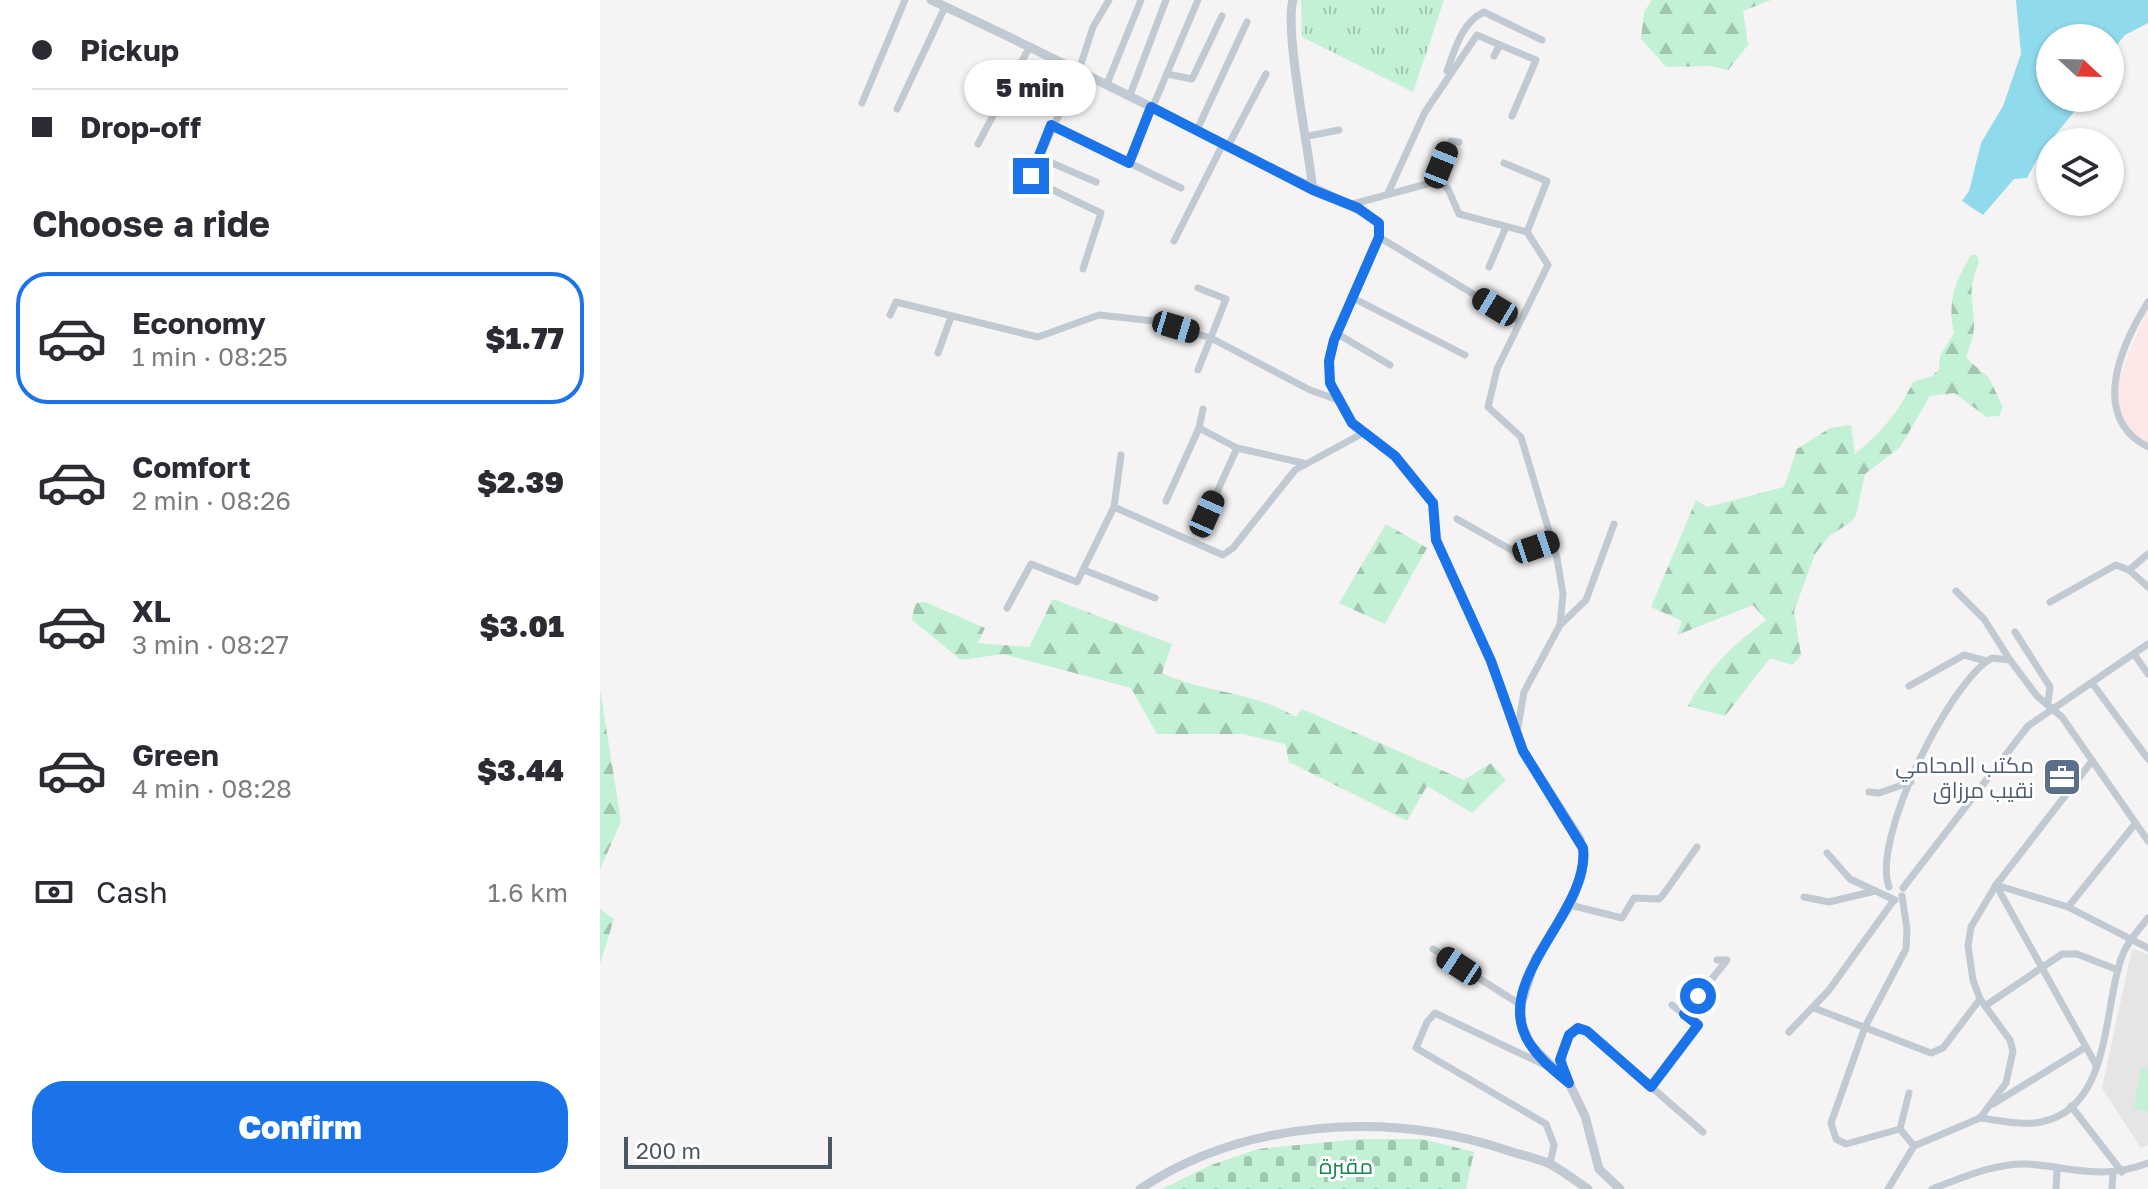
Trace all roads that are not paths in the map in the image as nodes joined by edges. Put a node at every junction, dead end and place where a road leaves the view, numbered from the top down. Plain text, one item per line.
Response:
1 (905, 0) edge
2 (931, 0) edge
3 (1109, 0) edge
4 (1141, 0) edge
5 (1166, 0) edge
6 (1198, 0) edge
7 (1293, 0) edge
8 (949, 5) edge
9 (1222, 16) dead end
10 (1247, 22) dead end
11 (1542, 40) dead end
12 (1500, 45) junction
13 (1030, 46) junction
14 (1494, 56) dead end
15 (1079, 70) junction
16 (1167, 74) junction
17 (1266, 74) dead end
18 (1443, 80) junction
19 (1107, 84) junction
20 (1130, 95) junction
21 (862, 103) dead end
22 (1151, 107) junction
23 (897, 109) dead end
24 (1512, 116) dead end
25 (1051, 125) junction
26 (1197, 130) junction
27 (1339, 130) dead end
28 (1308, 136) junction
29 (1459, 142) dead end
30 (978, 144) dead end
31 (1226, 145) junction
32 (1038, 157) junction
33 (1129, 163) junction
34 (1504, 163) dead end
35 (1435, 181) junction
36 (1096, 182) dead end
37 (1181, 188) dead end
38 (1313, 190) junction
39 (1388, 193) junction
40 (1349, 205) junction
41 (1506, 227) junction
42 (1527, 232) junction
43 (1379, 237) junction
44 (1174, 241) dead end
45 (1489, 267) dead end
46 (1083, 269) dead end
47 (1198, 288) dead end
48 (1351, 297) junction
49 (2148, 302) edge
50 (890, 315) dead end
51 (951, 317) junction
52 (1518, 321) junction
53 (1336, 333) junction
54 (1211, 338) junction
55 (938, 353) dead end
56 (1465, 355) dead end
57 (1390, 365) dead end
58 (1198, 370) dead end
59 (1338, 400) junction
60 (1203, 409) dead end
61 (1199, 428) junction
62 (1365, 432) junction
63 (2148, 447) edge
64 (1237, 448) junction
65 (1121, 455) dead end
66 (1303, 463) junction
67 (1166, 501) dead end
68 (1114, 507) junction
69 (1207, 514) dead end
70 (1457, 519) dead end
71 (1614, 524) dead end
72 (1553, 541) junction
73 (2148, 554) edge
74 (1084, 570) junction
75 (2129, 570) junction
76 (2148, 587) edge
77 (1956, 591) dead end
78 (1155, 598) dead end
79 (2050, 602) dead end
80 (1007, 608) dead end
81 (1560, 625) junction
82 (2015, 632) dead end
83 (2148, 644) edge
84 (2134, 654) junction
85 (2010, 660) junction
86 (1986, 661) junction
87 (2148, 674) edge
88 (2092, 683) junction
89 (1909, 686) dead end
90 (2051, 705) junction
91 (1517, 735) junction
92 (2148, 759) edge
93 (2092, 761) junction
94 (1911, 782) junction
95 (1869, 792) dead end
96 (2135, 824) junction
97 (2148, 841) edge
98 (1697, 847) dead end
99 (1827, 853) dead end
100 (1996, 885) junction
101 (1876, 891) junction
102 (1902, 892) junction
103 (1890, 894) junction
104 (1804, 897) dead end
105 (1570, 905) junction
106 (2068, 907) junction
107 (2148, 918) edge
108 (2130, 942) junction
109 (2148, 948) edge
110 (1433, 949) dead end
111 (1717, 960) dead end
112 (2040, 969) junction
113 (2118, 970) junction
114 (1983, 1002) junction
115 (1521, 1005) junction
116 (1672, 1005) dead end
117 (1814, 1008) junction
118 (1684, 1014) junction
119 (1865, 1027) junction
120 (1789, 1032) dead end
121 (2086, 1047) junction
122 (2096, 1065) junction
123 (1549, 1067) junction
124 (1569, 1083) junction
125 (1651, 1087) junction
126 (1909, 1093) dead end
127 (2071, 1106) junction
128 (1988, 1107) junction
129 (1980, 1118) junction
130 (1900, 1129) junction
131 (1703, 1132) dead end
132 (1914, 1146) junction
133 (2148, 1163) edge
134 (1550, 1164) junction
135 (2057, 1170) junction
136 (2117, 1172) junction
137 (1140, 1189) edge
138 (1588, 1189) edge
139 (1620, 1189) edge
140 (1888, 1189) edge
141 (1932, 1189) edge
142 (2056, 1189) edge
143 (2112, 1189) edge

1 - 21 street
2 - 8 street
3 - 15 street
4 - 19 street
5 - 20 street
6 - 16 street
7 - 28 street
8 - 13 street
8 - 23 street
9 - 16 street
10 - 26 street
11 - 18 street
12 - 14 street
12 - 18 street
12 - 24 street
13 - 15 street
13 - 30 street
15 - 19 street
15 - 25 street
16 - 22 street
17 - 31 street
18 - 39 street
19 - 20 street
20 - 22 street
22 - 26 street
22 - 33 street
25 - 32 street
25 - 33 street
26 - 31 street
27 - 28 street
28 - 38 street
29 - 35 street
31 - 38 street
31 - 44 street
32 - 36 street
32 - 46 street
33 - 37 street
34 - 42 street
35 - 39 street
35 - 41 street
38 - 40 street
39 - 40 street
40 - 43 street
41 - 42 street
41 - 45 street
42 - 52 street
43 - 48 street
43 - 52 street
47 - 54 street
48 - 53 street
48 - 56 street
49 - 63 street
50 - 51 street
51 - 54 street
51 - 55 street
52 - 72 street
53 - 57 street
53 - 59 street
54 - 58 street
54 - 59 street
59 - 62 street
60 - 61 street
61 - 64 street
61 - 67 street
62 - 66 street
62 - 91 street
64 - 66 street
64 - 69 street
65 - 68 street
66 - 68 street
68 - 74 street
70 - 72 street
71 - 81 street
72 - 81 street
73 - 75 street
74 - 78 street
74 - 80 street
75 - 76 street
75 - 79 street
77 - 85 street
81 - 91 street
82 - 90 street
83 - 84 street
84 - 87 street
84 - 88 street
85 - 86 street
85 - 90 street
86 - 89 street
86 - 94 street
88 - 90 street
88 - 92 street
90 - 93 street
90 - 102 street
91 - 105 street
93 - 96 street
93 - 100 street
94 - 95 street
94 - 103 street
96 - 97 street
96 - 106 street
98 - 105 street
99 - 101 street
100 - 106 street
100 - 112 street
100 - 114 street
101 - 103 street
101 - 104 street
102 - 103 street
102 - 103 street
102 - 119 street
103 - 117 street
105 - 115 street
106 - 108 street
107 - 108 street
108 - 109 street
108 - 113 street
110 - 115 street
111 - 118 street
112 - 113 street
112 - 114 street
112 - 121 street
113 - 122 street
114 - 119 street
114 - 128 street
115 - 123 street
116 - 118 street
117 - 119 street
117 - 120 street
118 - 125 street
119 - 130 street
121 - 122 street
121 - 128 street
122 - 127 street
123 - 124 street
123 - 134 street
124 - 125 street
124 - 139 street
125 - 131 street
126 - 130 street
127 - 129 street
127 - 136 street
128 - 129 street
129 - 132 street
130 - 132 street
132 - 140 street
133 - 136 street
134 - 137 street
134 - 138 street
135 - 136 street
135 - 141 street
135 - 142 street
136 - 143 street

